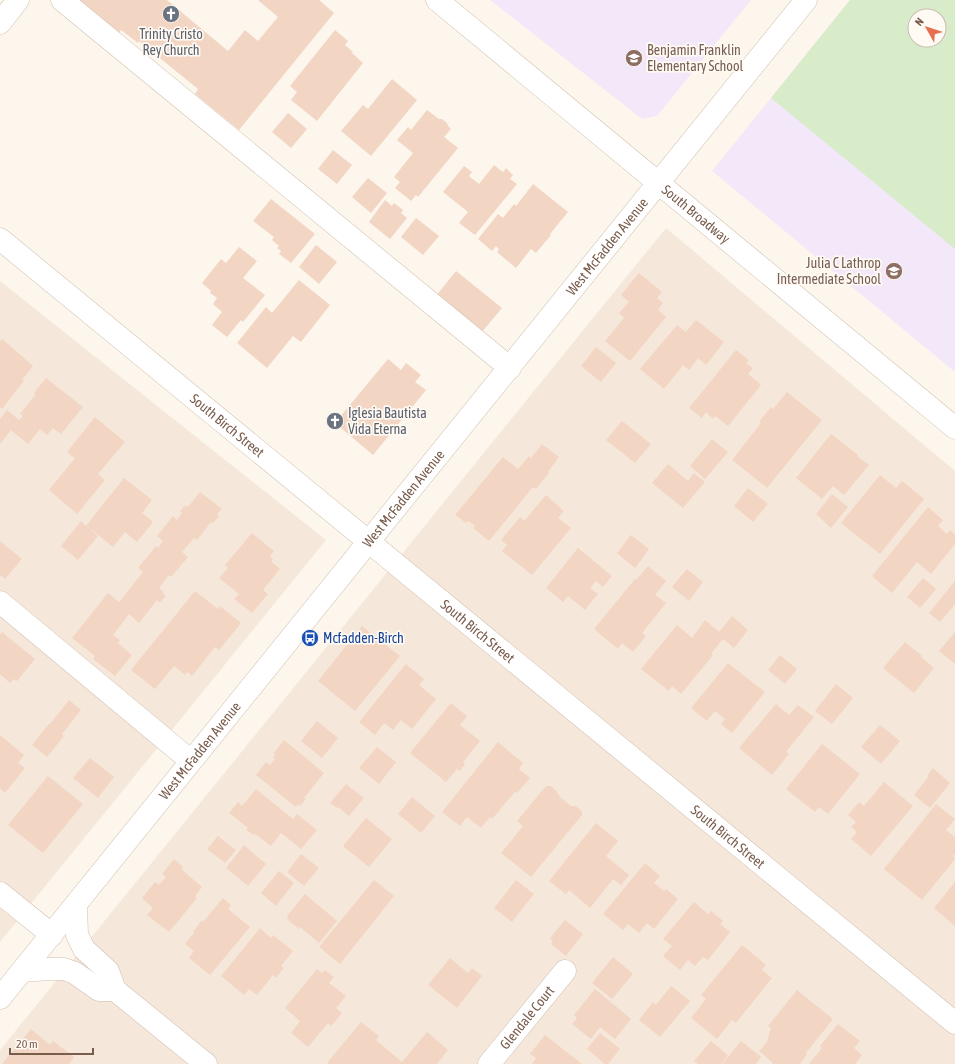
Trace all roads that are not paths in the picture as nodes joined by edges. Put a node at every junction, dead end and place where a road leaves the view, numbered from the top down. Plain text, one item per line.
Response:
1 (18, 0) edge
2 (62, 0) edge
3 (436, 0) edge
4 (806, 0) edge
5 (0, 23) edge
6 (659, 183) junction
7 (0, 239) edge
8 (510, 368) junction
9 (955, 428) edge
10 (369, 542) junction
11 (0, 602) edge
12 (191, 761) junction
13 (0, 892) edge
14 (76, 904) junction
15 (52, 935) junction
16 (22, 971) junction
17 (565, 971) dead end
18 (115, 990) junction
19 (0, 998) edge
20 (955, 1023) edge
21 (206, 1064) edge
22 (489, 1064) edge

1 - 5 street
2 - 8 street
3 - 6 street, South Broadway
4 - 6 street, West McFadden Avenue
6 - 8 street, West McFadden Avenue
6 - 9 street, South Broadway
7 - 10 street, South Birch Street
8 - 10 street, West McFadden Avenue
10 - 12 street, West McFadden Avenue
10 - 20 street, South Birch Street
11 - 12 street
12 - 14 street, West McFadden Avenue
13 - 15 street
14 - 15 street, West McFadden Avenue
14 - 18 street
15 - 16 street, West McFadden Avenue
16 - 18 street
16 - 19 street, West McFadden Avenue
17 - 22 street, Glendale Court
18 - 21 street

